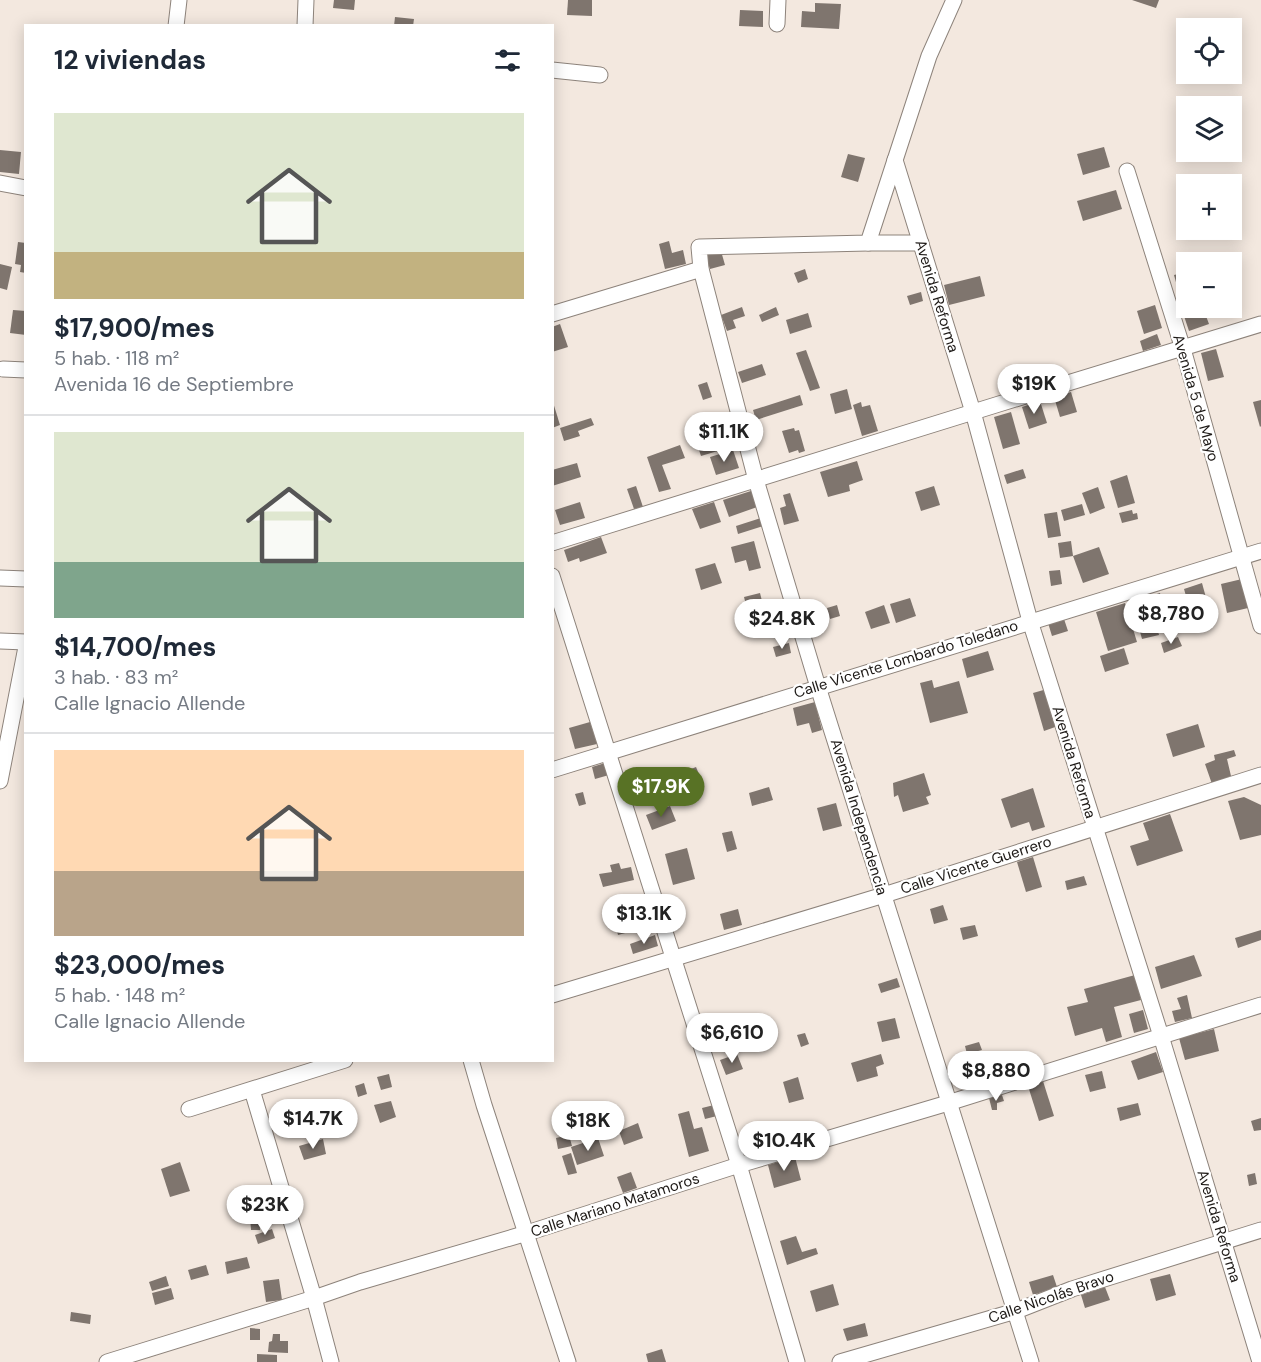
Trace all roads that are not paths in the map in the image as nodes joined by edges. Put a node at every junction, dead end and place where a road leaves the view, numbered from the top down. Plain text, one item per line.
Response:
1 (179, 0) edge
2 (306, 0) edge
3 (778, 0) edge
4 (954, 0) edge
5 (176, 24) edge
6 (305, 24) edge
7 (777, 24) dead end
8 (554, 70) edge
9 (600, 75) dead end
10 (895, 160) junction
11 (1127, 171) dead end
12 (0, 183) edge
13 (24, 188) edge
14 (868, 243) junction
15 (921, 243) junction
16 (701, 268) junction
17 (554, 313) edge
18 (1261, 324) edge
19 (1183, 349) junction
20 (3, 369) dead end
21 (24, 370) edge
22 (973, 412) junction
23 (756, 480) junction
24 (554, 542) edge
25 (1261, 551) edge
26 (1240, 557) junction
27 (0, 578) edge
28 (24, 579) edge
29 (554, 582) edge
30 (1030, 621) junction
31 (1261, 626) edge
32 (0, 641) edge
33 (24, 642) edge
34 (24, 657) edge
35 (818, 687) junction
36 (607, 753) junction
37 (554, 769) edge
38 (1261, 775) edge
39 (0, 781) edge
40 (1094, 827) junction
41 (884, 895) junction
42 (672, 957) junction
43 (554, 994) edge
44 (1261, 1005) edge
45 (1161, 1036) junction
46 (339, 1062) edge
47 (472, 1062) edge
48 (252, 1090) junction
49 (948, 1103) junction
50 (189, 1109) dead end
51 (739, 1164) junction
52 (1261, 1230) edge
53 (527, 1233) junction
54 (1223, 1240) junction
55 (314, 1298) junction
56 (1016, 1311) junction
57 (109, 1362) edge
58 (331, 1362) edge
59 (568, 1362) edge
60 (797, 1362) edge
61 (840, 1362) edge
62 (1031, 1362) edge
63 (1260, 1362) edge

1 - 5 street
2 - 6 street
3 - 7 street
4 - 10 street
8 - 9 street
10 - 14 street
10 - 15 street, Avenida Reforma
11 - 19 street, Avenida 5 de Mayo
12 - 13 street
14 - 15 street
14 - 16 street
15 - 22 street, Avenida Reforma
16 - 17 street
16 - 23 street, Avenida Independencia
18 - 19 street
19 - 22 street
19 - 26 street, Avenida 5 de Mayo
20 - 21 street
22 - 23 street
22 - 30 street, Avenida Reforma
23 - 24 street
23 - 35 street, Avenida Independencia
25 - 26 street, Calle Vicente Lombardo Toledano
26 - 30 street, Calle Vicente Lombardo Toledano
26 - 31 street, Avenida 5 de Mayo
27 - 28 street
29 - 36 street
30 - 35 street, Calle Vicente Lombardo Toledano
30 - 40 street, Avenida Reforma
32 - 33 street
34 - 39 street
35 - 36 street, Calle Vicente Lombardo Toledano
35 - 41 street, Avenida Independencia
36 - 37 street, Calle Vicente Lombardo Toledano
36 - 42 street
38 - 40 street, Calle Vicente Guerrero
40 - 41 street, Calle Vicente Guerrero
40 - 45 street, Avenida Reforma
41 - 42 street, Calle Vicente Guerrero
41 - 49 street, Avenida Independencia
42 - 43 street, Calle Vicente Guerrero
42 - 51 street
44 - 45 street, Calle Mariano Matamoros
45 - 49 street, Calle Mariano Matamoros
45 - 54 street, Avenida Reforma
46 - 48 street
47 - 53 street
48 - 50 street
48 - 55 street
49 - 51 street, Calle Mariano Matamoros
49 - 56 street, Avenida Independencia
51 - 53 street, Calle Mariano Matamoros
51 - 60 street
52 - 54 street, Calle Nicolás Bravo
53 - 55 street, Calle Mariano Matamoros
53 - 59 street
54 - 56 street, Calle Nicolás Bravo
54 - 63 street, Avenida Reforma
55 - 57 street, Calle Mariano Matamoros
55 - 58 street
56 - 61 street, Calle Nicolás Bravo
56 - 62 street, Avenida Independencia

